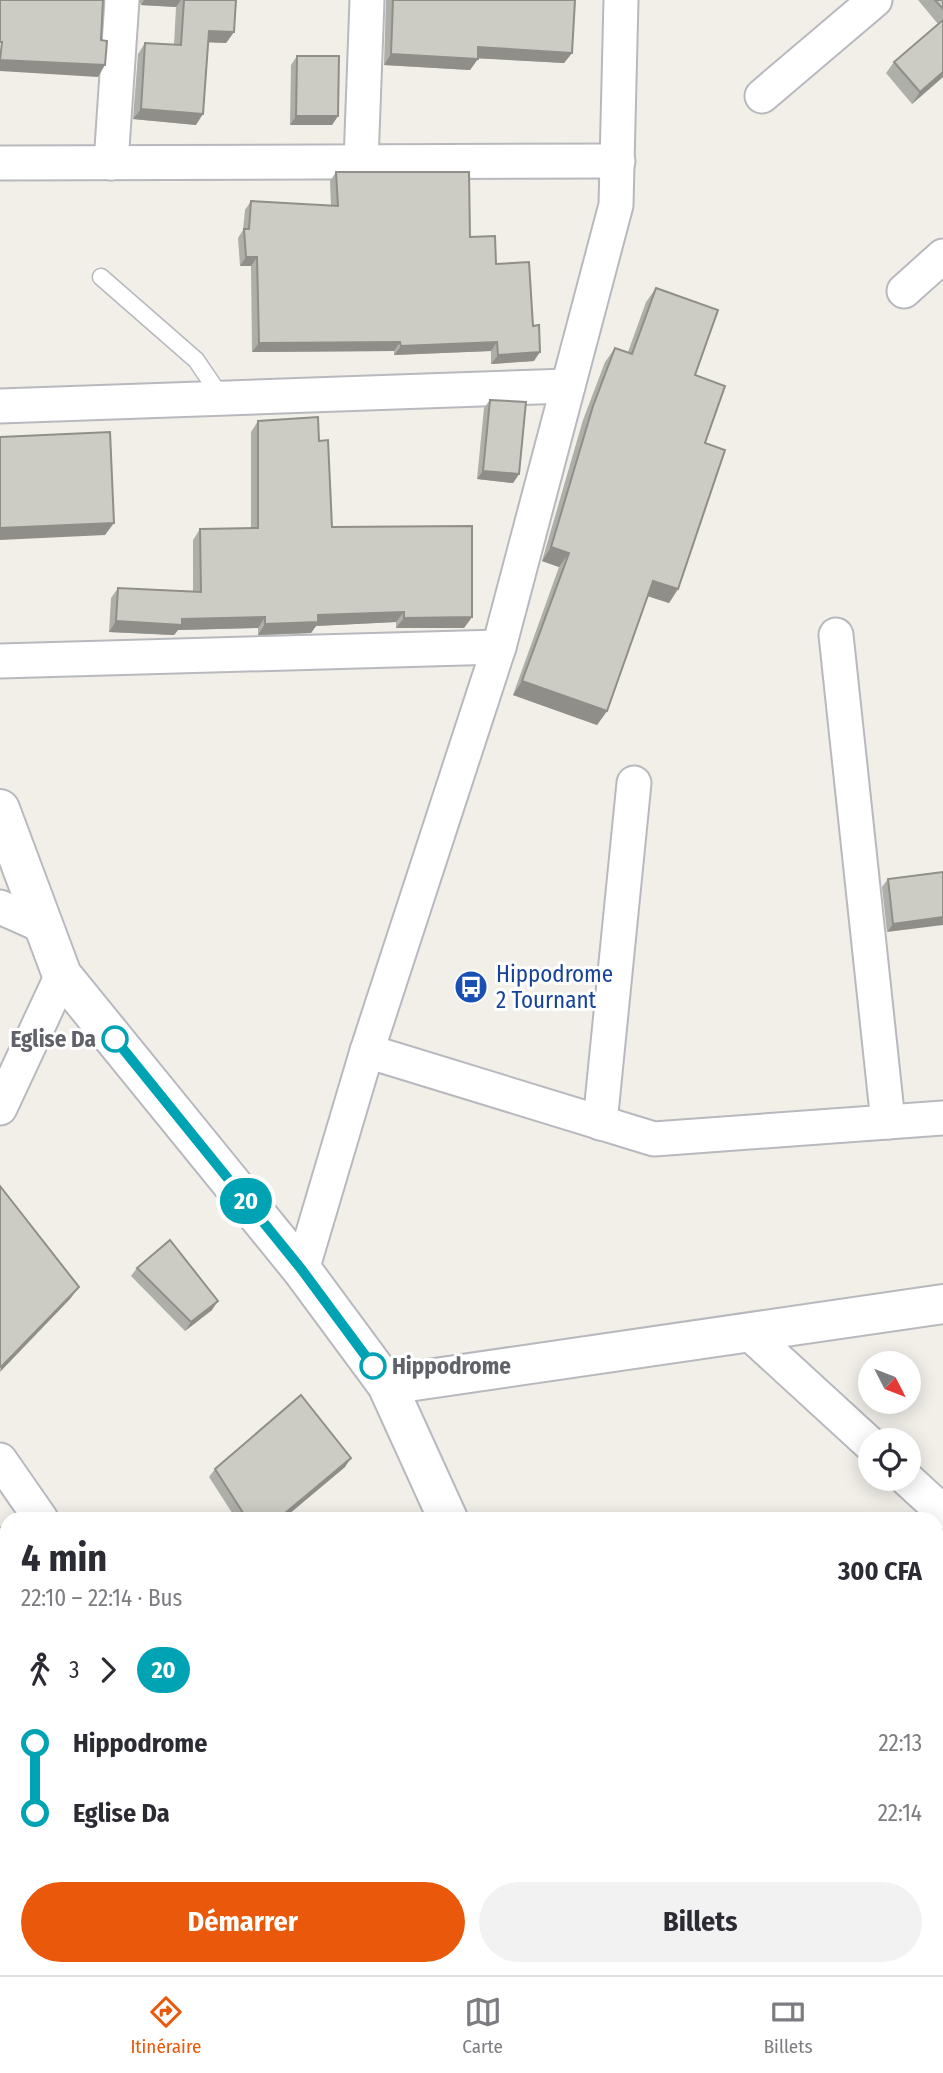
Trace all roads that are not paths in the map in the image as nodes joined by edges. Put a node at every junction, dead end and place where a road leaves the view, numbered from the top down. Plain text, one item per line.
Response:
1 (122, 0) edge
2 (366, 0) edge
3 (621, 0) edge
4 (875, 0) edge
5 (762, 96) dead end
6 (618, 160) junction
7 (360, 162) junction
8 (0, 163) edge
9 (111, 163) junction
10 (943, 256) edge
11 (101, 277) dead end
12 (904, 291) dead end
13 (568, 386) junction
14 (222, 398) junction
15 (0, 406) edge
16 (836, 635) dead end
17 (499, 647) junction
18 (0, 661) edge
19 (634, 783) dead end
20 (0, 809) edge
21 (0, 907) edge
22 (45, 927) junction
23 (62, 975) junction
24 (367, 1051) junction
25 (3, 1095) edge
26 (943, 1118) edge
27 (888, 1122) junction
28 (600, 1123) junction
29 (302, 1270) junction
30 (943, 1304) edge
31 (750, 1334) junction
32 (387, 1385) junction
33 (858, 1433) edge
34 (0, 1461) edge
35 (920, 1491) edge
36 (36, 1512) edge
37 (445, 1512) edge
38 (943, 1512) edge

1 - 9 street
2 - 7 street
3 - 6 street
4 - 5 street
6 - 7 street
6 - 13 street
7 - 9 street
8 - 9 street
10 - 12 street
11 - 14 lane
13 - 14 street
13 - 17 street
14 - 15 street
16 - 27 street
17 - 18 street
17 - 24 street
19 - 28 street
20 - 22 street
21 - 22 street
22 - 23 street
23 - 25 street
23 - 29 street
24 - 28 street
24 - 29 street
26 - 27 street
27 - 28 street
29 - 32 street
30 - 31 street
31 - 32 street
31 - 33 street
32 - 37 street
34 - 36 street
35 - 38 street

